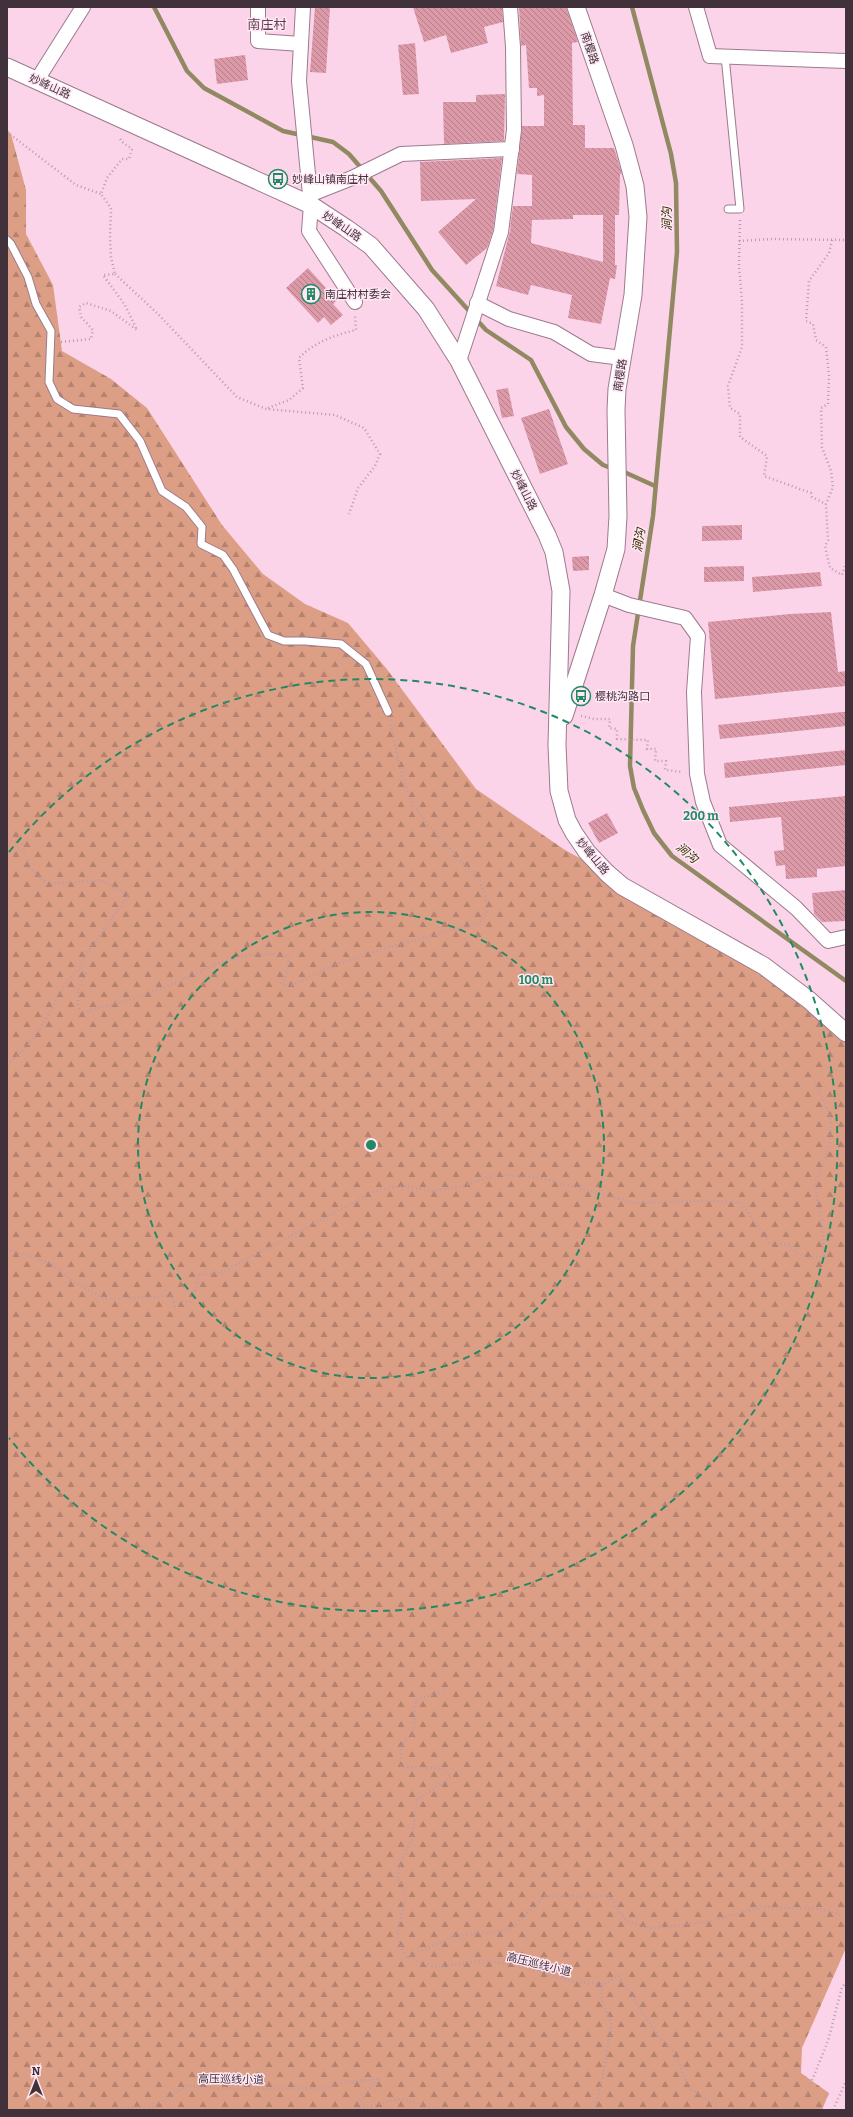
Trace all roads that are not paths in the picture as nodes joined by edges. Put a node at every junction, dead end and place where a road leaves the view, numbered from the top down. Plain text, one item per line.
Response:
1 (83, 7) edge
2 (258, 7) edge
3 (303, 7) edge
4 (510, 7) edge
5 (576, 7) edge
6 (696, 7) edge
7 (301, 44) junction
8 (725, 56) junction
9 (846, 61) edge
10 (7, 67) edge
11 (36, 80) junction
12 (512, 149) junction
13 (310, 200) junction
14 (728, 209) dead end
15 (7, 240) edge
16 (355, 302) road end
17 (476, 305) junction
18 (622, 358) junction
19 (459, 361) junction
20 (603, 596) junction
21 (388, 712) road end
22 (557, 745) junction
23 (846, 937) edge
24 (846, 1033) edge

1 - 11 street
2 - 7 street
3 - 7 street
4 - 12 street
5 - 18 street, 南樱路
6 - 8 street
7 - 13 street
8 - 9 street
8 - 14 lane
10 - 11 street, 妙峰山路
11 - 13 street, 妙峰山路
12 - 13 street
12 - 17 street
13 - 16 street
13 - 19 street, 妙峰山路
15 - 21 lane
17 - 18 street
17 - 19 street
18 - 20 street, 南樱路
19 - 22 street, 妙峰山路
20 - 22 street, 南樱路
20 - 23 street
22 - 24 street, 妙峰山路

